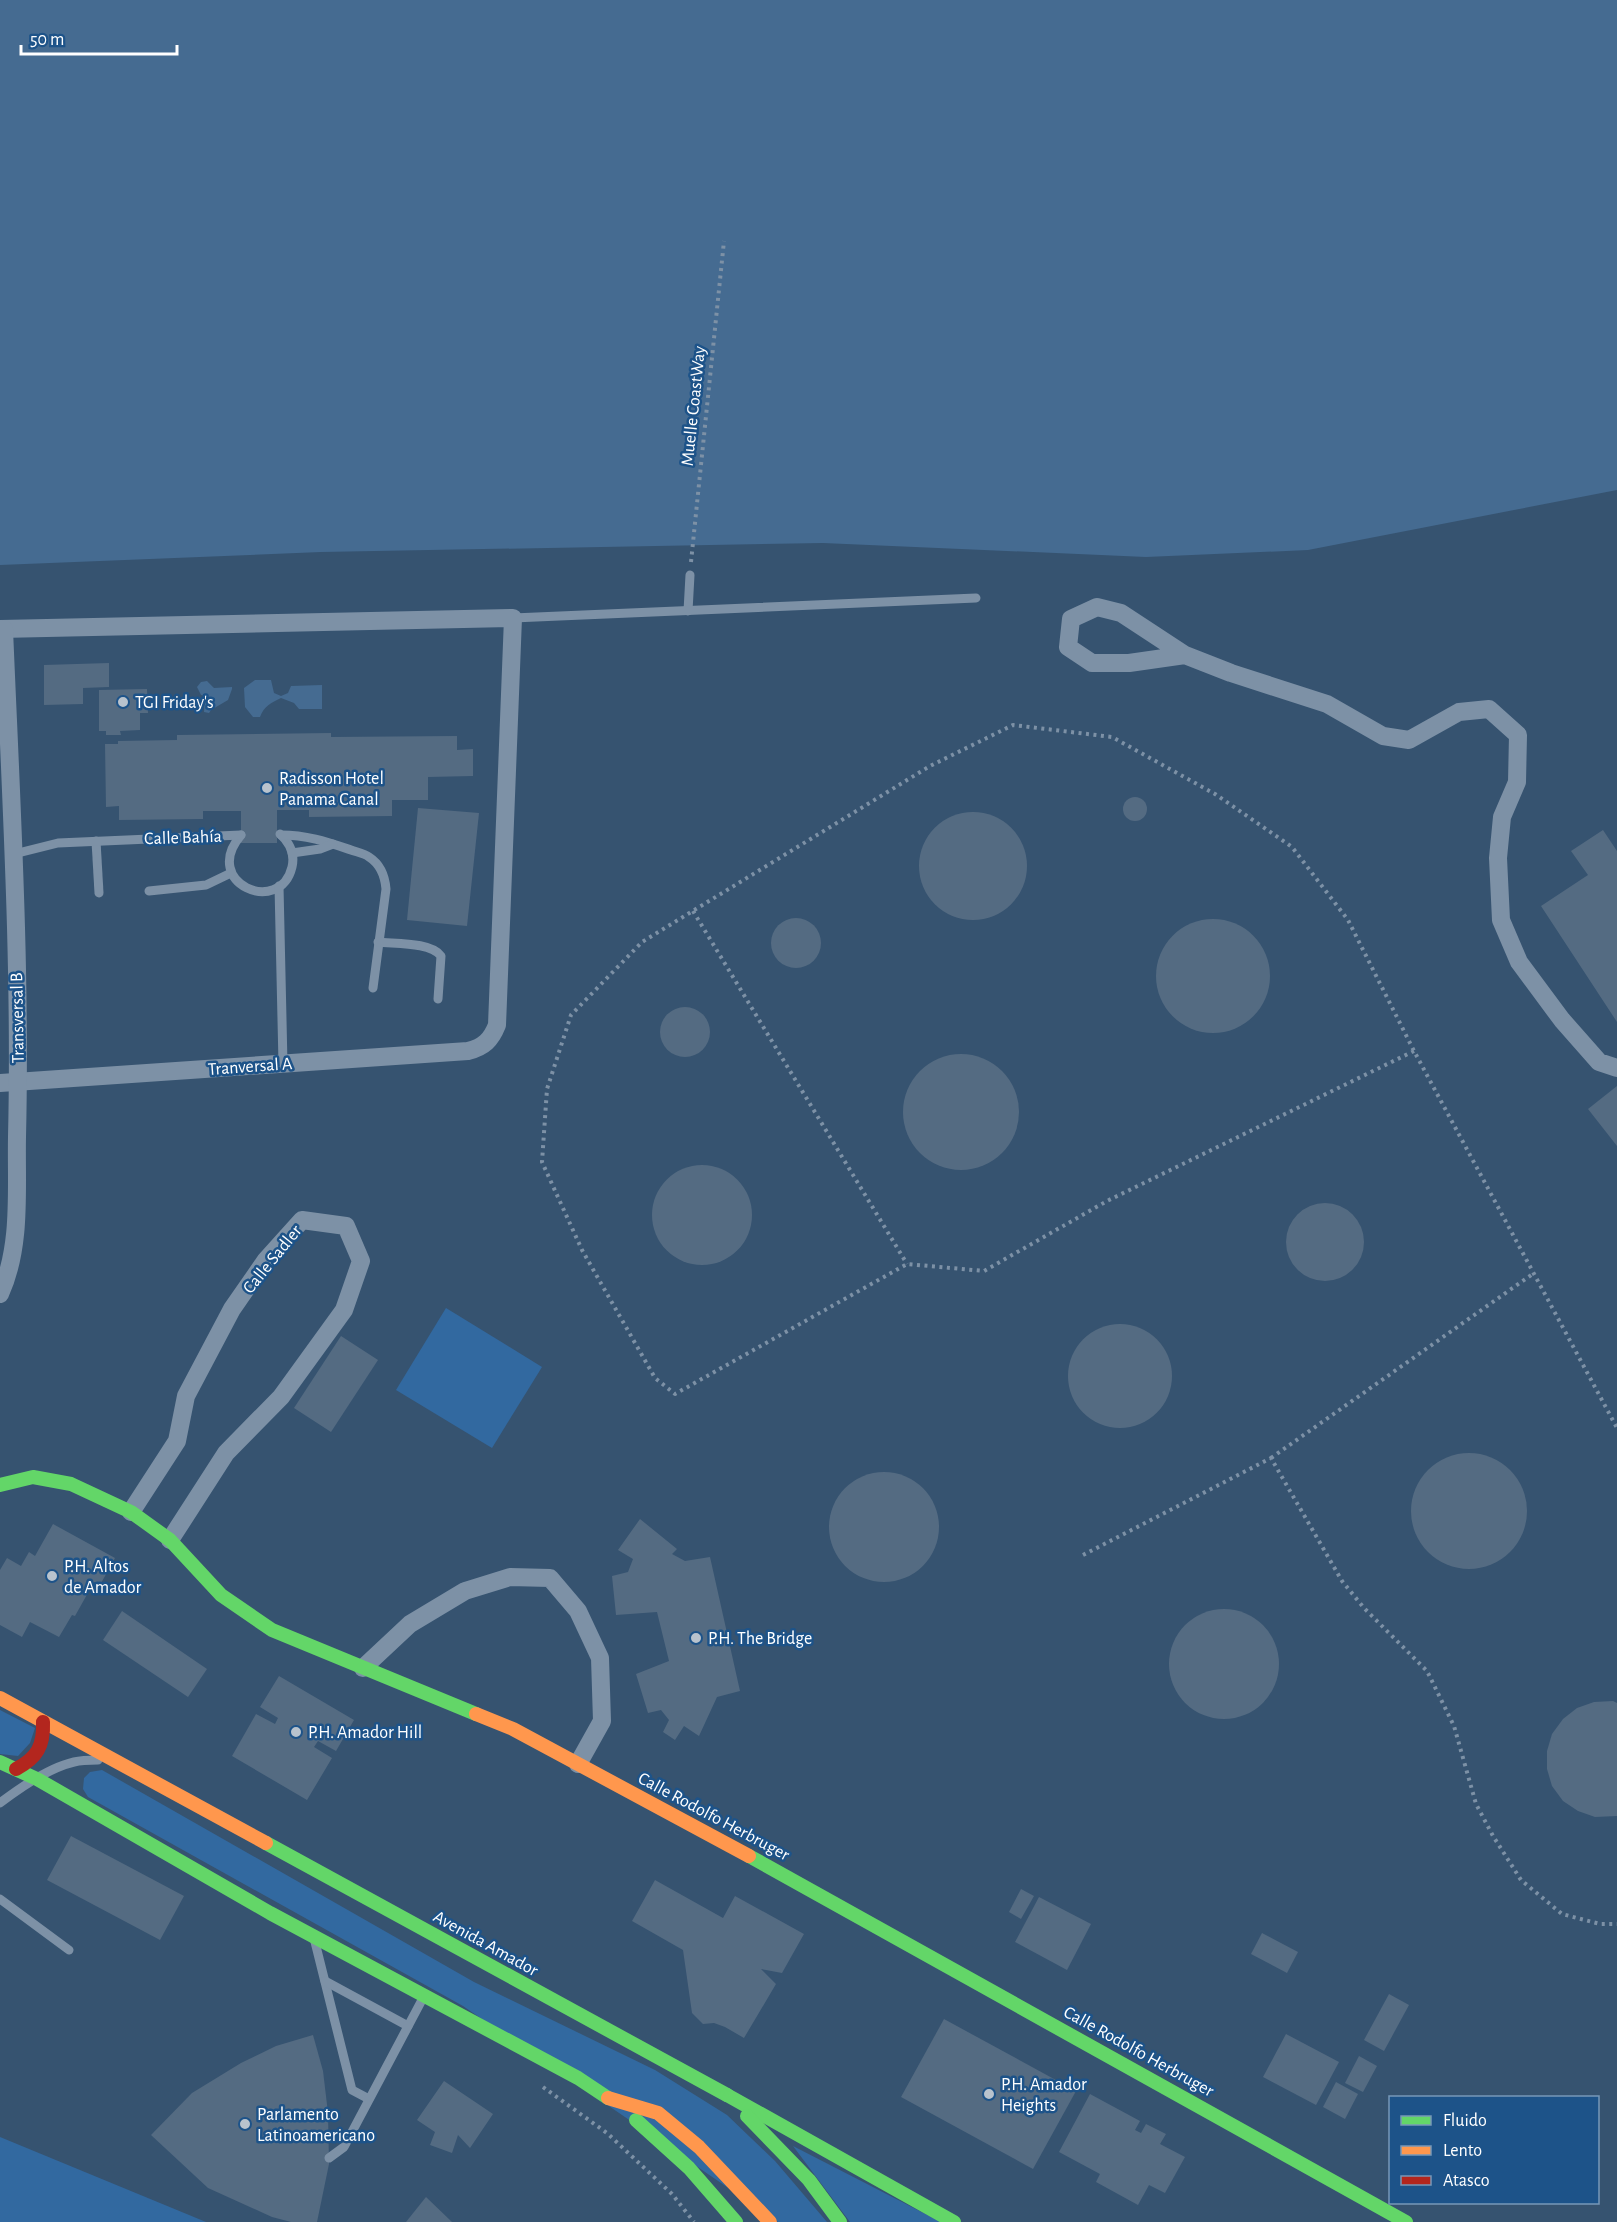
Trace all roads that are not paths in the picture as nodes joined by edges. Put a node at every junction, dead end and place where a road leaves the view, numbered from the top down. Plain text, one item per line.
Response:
1 (690, 575) road end
2 (976, 598) dead end
3 (688, 610) junction
4 (513, 618) junction
5 (2, 629) edge
6 (1185, 656) junction
7 (96, 841) junction
8 (333, 844) junction
9 (292, 853) junction
10 (7, 854) edge
11 (231, 873) junction
12 (279, 886) junction
13 (148, 891) dead end
14 (99, 893) dead end
15 (378, 942) junction
16 (373, 988) dead end
17 (438, 999) dead end
18 (283, 1064) junction
19 (1617, 1068) edge
20 (0, 1083) edge
21 (18, 1083) junction
22 (0, 1294) edge
23 (0, 1485) edge
24 (131, 1512) junction
25 (170, 1540) junction
26 (363, 1668) junction
27 (0, 1698) edge
28 (43, 1722) junction
29 (110, 1759) junction
30 (0, 1762) edge
31 (578, 1764) junction
32 (16, 1769) junction
33 (37, 1779) junction
34 (0, 1803) edge
35 (0, 1899) edge
36 (313, 1936) junction
37 (69, 1950) dead end
38 (325, 1980) junction
39 (425, 1996) junction
40 (408, 2026) junction
41 (727, 2095) junction
42 (608, 2098) junction
43 (369, 2099) junction
44 (330, 2158) dead end
45 (736, 2222) edge
46 (770, 2222) edge
47 (840, 2222) edge
48 (954, 2222) edge
49 (1406, 2222) edge

1 - 3 lane
2 - 3 lane
3 - 4 lane
4 - 5 street
4 - 18 street, Tranversal A
5 - 10 street, Transversal B
6 - 6 street
6 - 19 street
7 - 10 lane, Calle Bahía
7 - 11 lane, Calle Bahía
7 - 14 lane
8 - 9 lane
8 - 9 lane
8 - 15 lane
9 - 12 lane
10 - 21 street, Transversal B
11 - 12 lane
11 - 13 lane
12 - 18 lane
15 - 16 lane
15 - 17 lane
18 - 21 street, Tranversal A
20 - 21 street, Tranversal A
21 - 22 street, Transversal B
23 - 24 main road, Calle Rodolfo Herbruger
24 - 25 main road, Calle Rodolfo Herbruger
24 - 25 street, Calle Sadler
25 - 26 main road, Calle Rodolfo Herbruger
26 - 31 main road, Calle Rodolfo Herbruger
26 - 31 street
27 - 28 main road, Avenida Amador
28 - 29 main road, Avenida Amador
28 - 32 main road
29 - 33 lane
29 - 41 main road, Avenida Amador
30 - 32 main road
31 - 49 main road, Calle Rodolfo Herbruger
32 - 33 main road
33 - 34 lane
33 - 36 main road
35 - 37 lane
36 - 38 lane
36 - 39 main road
38 - 40 lane
38 - 43 lane
39 - 40 lane
39 - 42 main road
40 - 43 lane
41 - 47 main road
41 - 48 main road, Avenida Amador
42 - 45 main road
42 - 46 main road
43 - 44 lane

